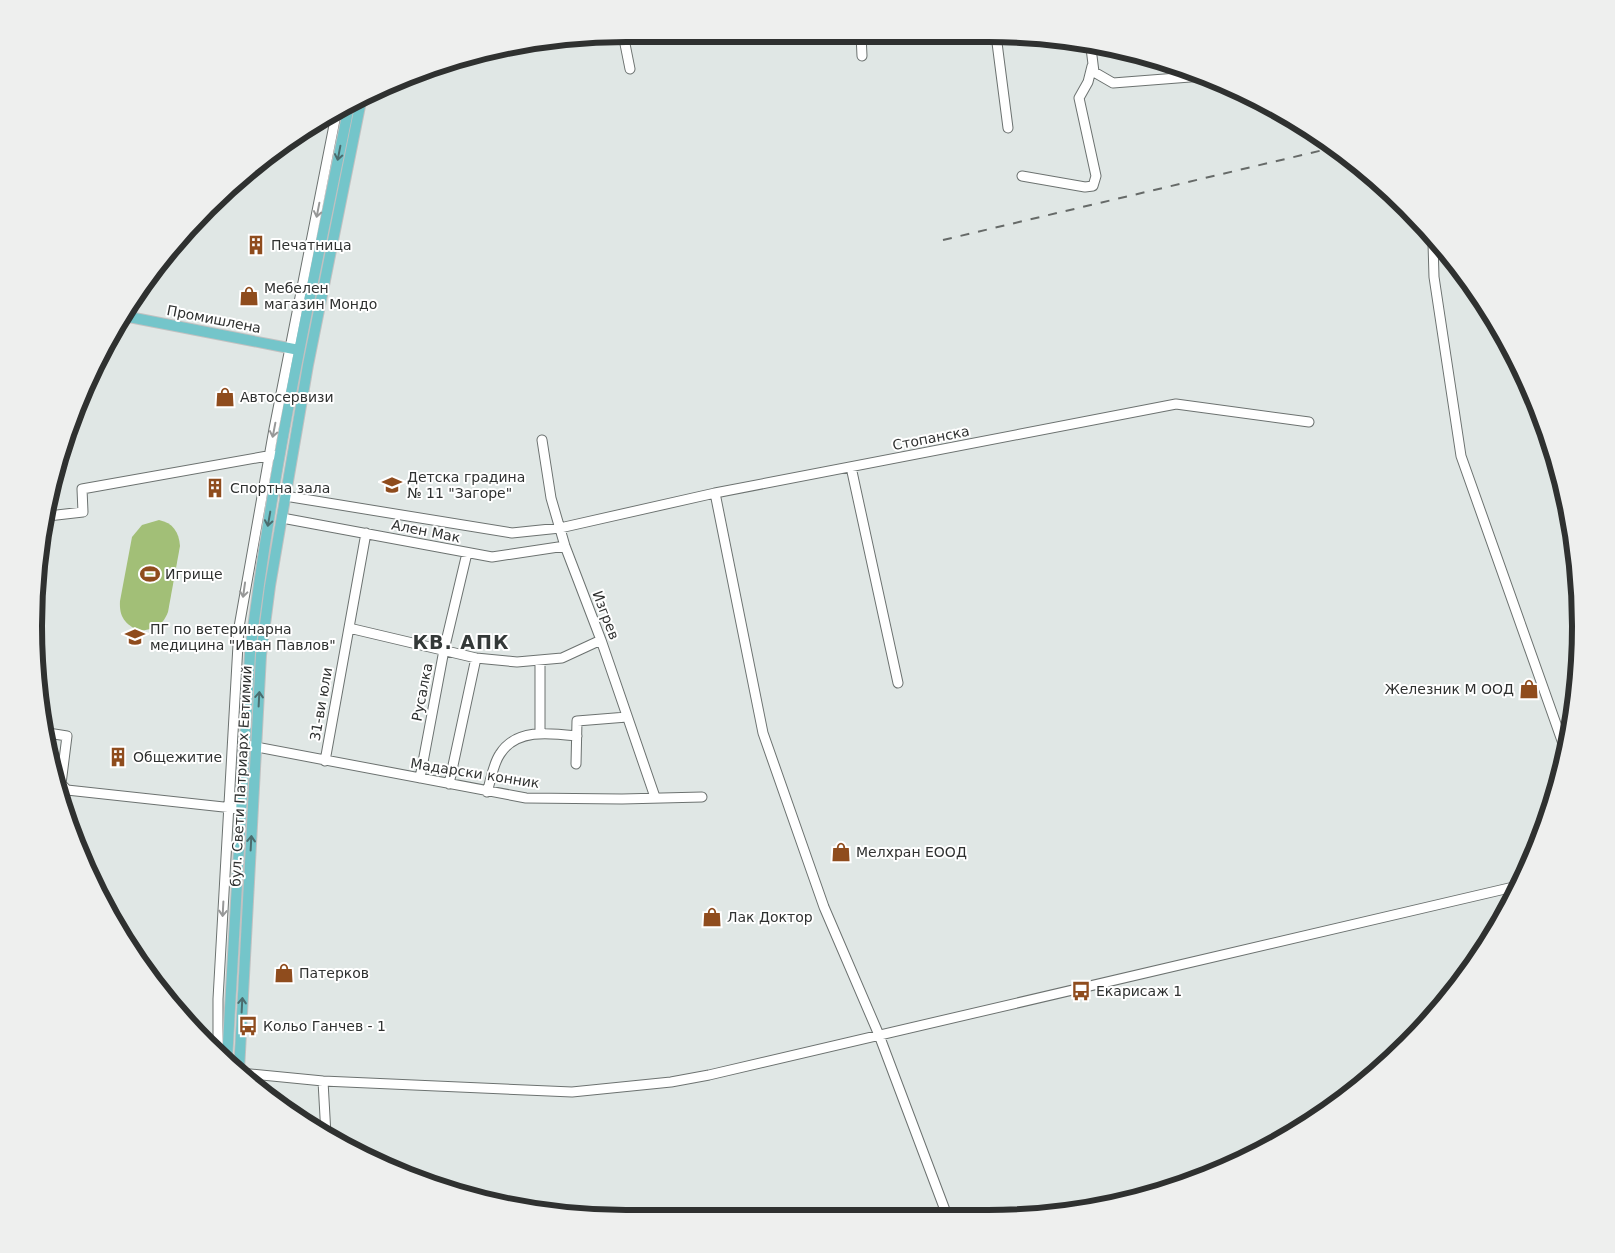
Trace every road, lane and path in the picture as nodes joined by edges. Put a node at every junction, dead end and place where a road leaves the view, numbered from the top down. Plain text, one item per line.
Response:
1 (625, 43) edge
2 (861, 43) edge
3 (997, 43) edge
4 (1091, 52) edge
5 (862, 56) dead end
6 (1092, 66) junction
7 (630, 68) dead end
8 (1187, 77) edge
9 (360, 108) edge
10 (347, 114) edge
11 (335, 120) edge
12 (1008, 128) dead end
13 (1022, 176) dead end
14 (1433, 247) edge
15 (131, 317) edge
16 (314, 335) junction
17 (295, 349) junction
18 (306, 375) junction
19 (1309, 422) dead end
20 (542, 440) dead end
21 (280, 451) junction
22 (268, 458) junction
23 (851, 468) junction
24 (715, 493) junction
25 (286, 496) junction
26 (54, 515) edge
27 (282, 518) junction
28 (560, 528) junction
29 (366, 534) junction
30 (565, 546) junction
31 (468, 553) junction
32 (349, 628) junction
33 (601, 640) junction
34 (444, 650) junction
35 (476, 658) junction
36 (540, 660) junction
37 (898, 683) dead end
38 (627, 718) junction
39 (53, 734) edge
40 (540, 734) junction
41 (576, 736) junction
42 (1561, 739) edge
43 (246, 745) junction
44 (257, 747) junction
45 (325, 761) junction
46 (576, 764) dead end
47 (62, 777) edge
48 (420, 778) junction
49 (449, 784) junction
50 (65, 788) edge
51 (487, 792) junction
52 (702, 797) dead end
53 (655, 798) junction
54 (228, 809) junction
55 (242, 809) junction
56 (1511, 888) edge
57 (879, 1035) junction
58 (218, 1043) edge
59 (228, 1053) edge
60 (240, 1065) edge
61 (250, 1073) edge
62 (323, 1081) junction
63 (326, 1127) edge
64 (945, 1210) edge

1 - 7 street
2 - 5 street
3 - 12 street
4 - 6 street
6 - 8 street
6 - 13 street
9 - 16 main road, бул. Свети Патриарх Евтимий
10 -> 17 main road, бул. Свети Патриарх Евтимий
11 -> 17 street
14 - 42 street
15 - 17 main road, Промишлена
16 - 17 main road
16 - 18 main road, бул. Свети Патриарх Евтимий
17 - 18 main road
17 - 21 main road, бул. Свети Патриарх Евтимий
17 -> 22 street
18 - 25 main road, бул. Свети Патриарх Евтимий
19 - 23 street, Стопанска
20 - 28 street, Изгрев
21 - 22 street
21 -> 43 main road, бул. Свети Патриарх Евтимий
22 - 26 street
22 -> 54 street
23 - 24 street, Стопанска
23 - 37 street
24 - 28 street, Стопанска
24 - 57 street
25 - 27 main road, бул. Свети Патриарх Евтимий
25 - 28 street, Стопанска
27 - 29 street, Ален Мак
44 -> 27 main road, бул. Свети Патриарх Евтимий
28 - 30 street, Изгрев
29 - 31 street, Ален Мак
29 - 32 street, 31-ви юли
30 - 31 street, Ален Мак
30 - 33 street, Изгрев
31 - 34 street, Русалка
32 - 34 street
32 - 45 street, 31-ви юли
33 - 36 street
33 - 38 street, Изгрев
34 - 35 street
34 - 48 street, Русалка
35 - 36 street
35 - 49 street
36 - 40 street
38 - 41 street
38 - 53 street, Изгрев
39 - 47 street
40 - 41 street
40 - 51 street
41 - 46 street
43 - 44 street, Мадарски конник
43 - 55 main road, бул. Свети Патриарх Евтимий
44 - 45 street, Мадарски конник
60 -> 44 main road, бул. Свети Патриарх Евтимий
45 - 48 street, Мадарски конник
48 - 49 street, Мадарски конник
49 - 51 street, Мадарски конник
50 - 54 street
51 - 53 street, Мадарски конник
52 - 53 street, Мадарски конник
54 - 55 street
54 -> 58 street
55 - 59 main road, бул. Свети Патриарх Евтимий
56 - 57 street
57 - 62 street
57 - 64 street
61 - 62 street
62 - 63 street

